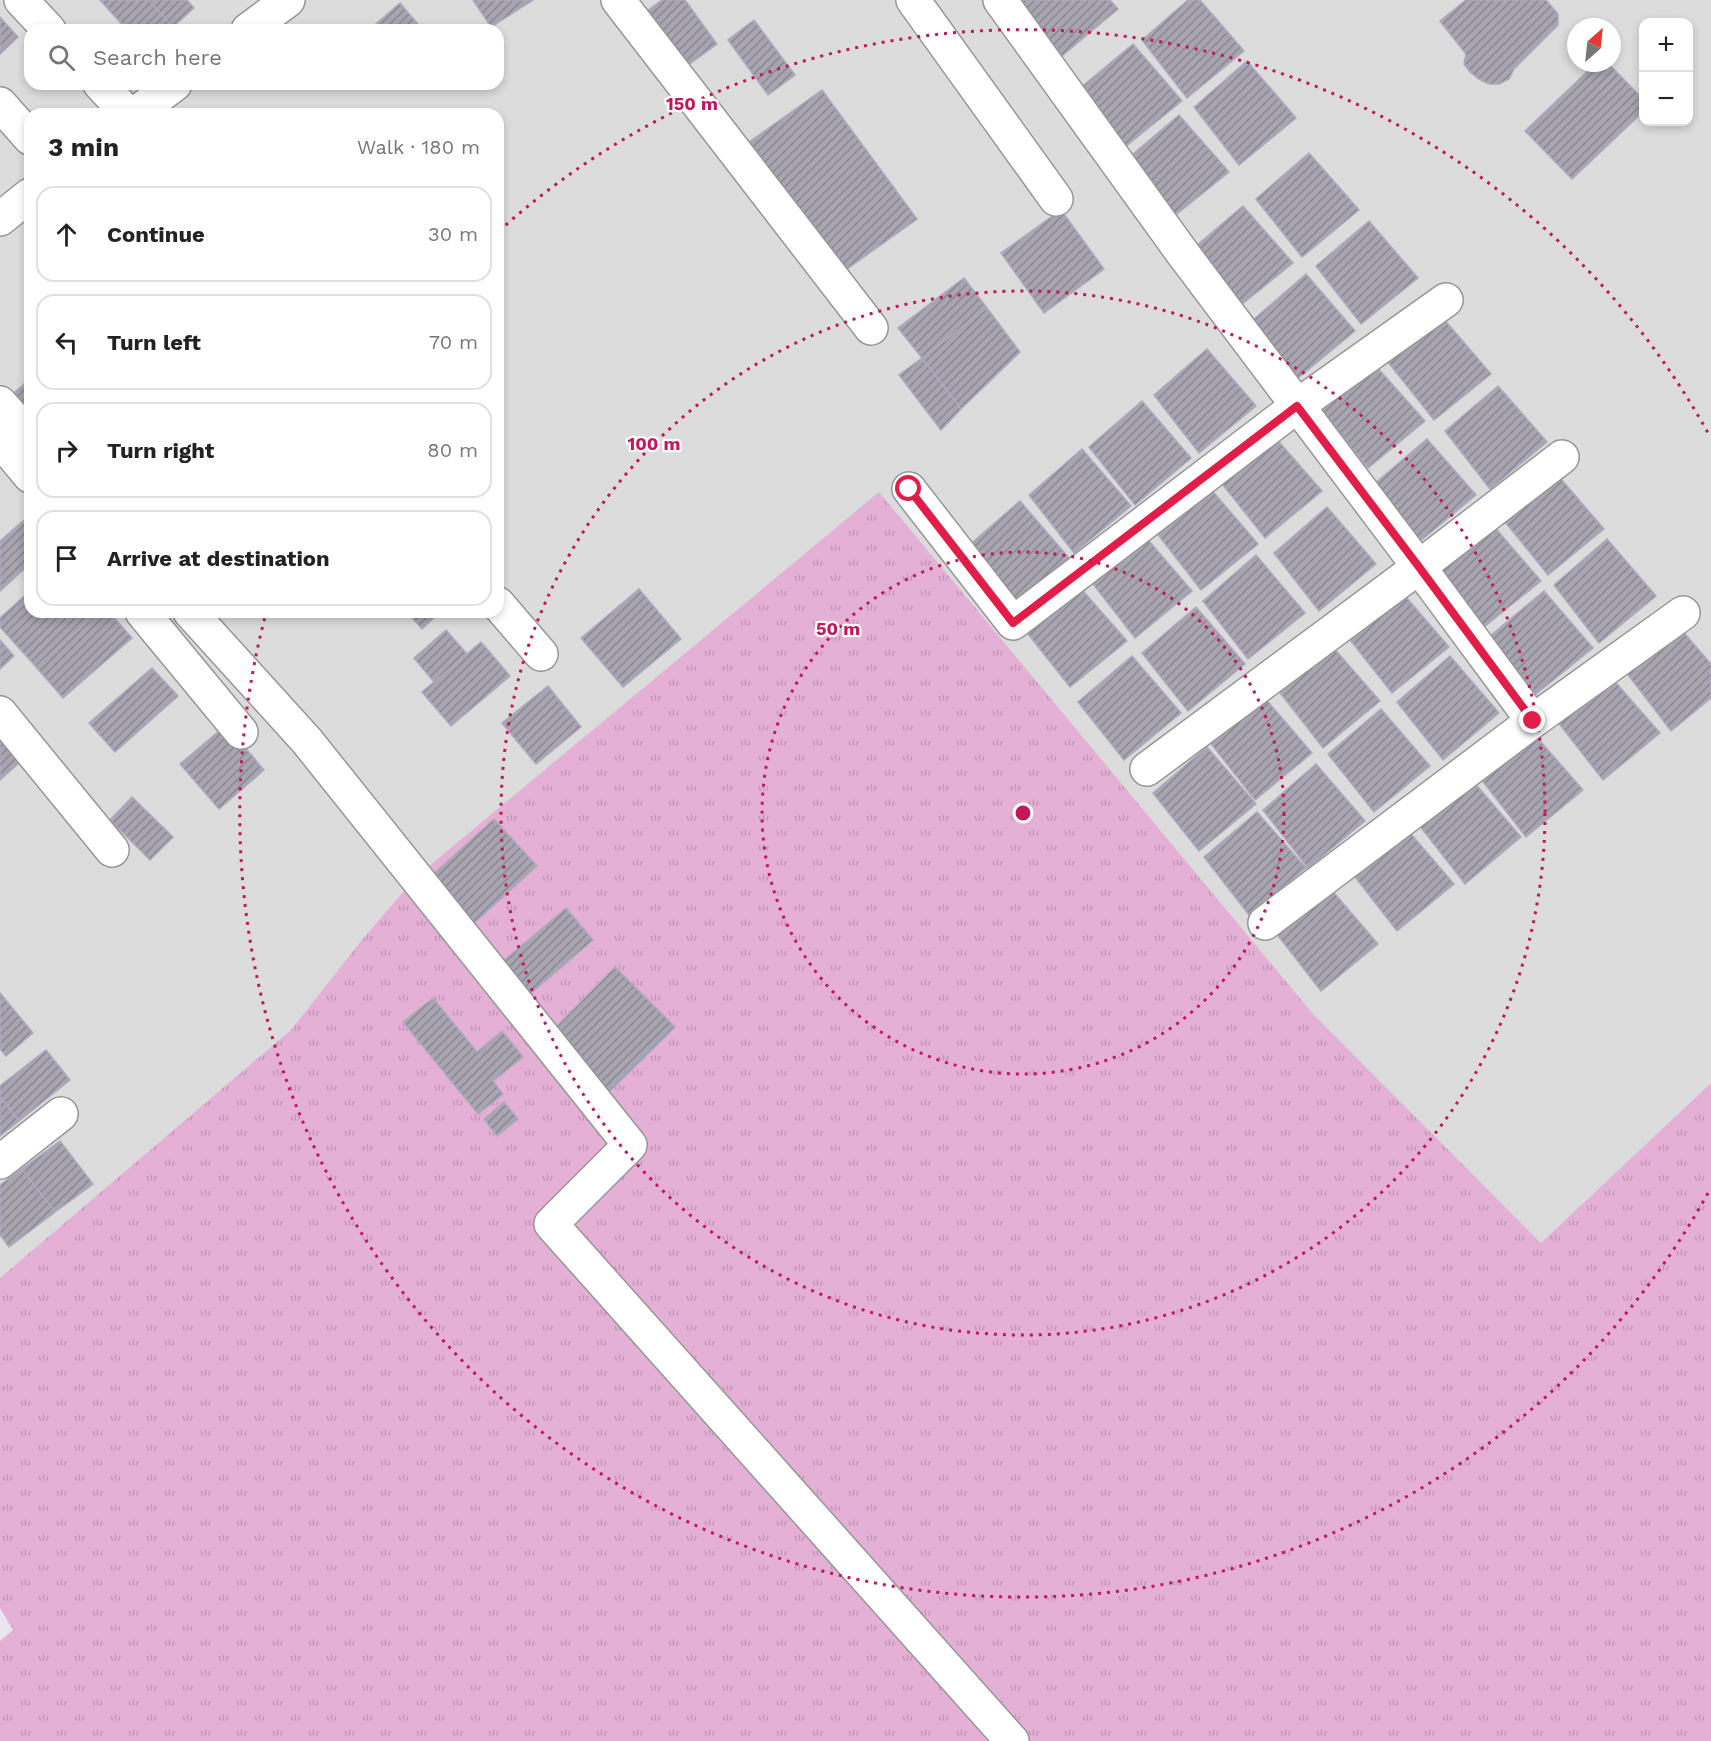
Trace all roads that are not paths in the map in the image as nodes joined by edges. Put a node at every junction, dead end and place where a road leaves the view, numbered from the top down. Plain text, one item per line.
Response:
1 (21, 0) edge
2 (288, 0) edge
3 (618, 0) edge
4 (913, 0) edge
5 (1000, 0) edge
6 (43, 24) edge
7 (256, 24) edge
8 (106, 90) edge
9 (0, 104) edge
10 (122, 108) edge
11 (24, 131) edge
12 (1056, 199) dead end
13 (24, 200) edge
14 (0, 219) edge
15 (1446, 300) dead end
16 (871, 328) dead end
17 (0, 403) edge
18 (1297, 406) junction
19 (24, 429) edge
20 (0, 440) edge
21 (1562, 457) dead end
22 (24, 469) edge
23 (909, 489) dead end
24 (1419, 567) junction
25 (504, 611) edge
26 (1683, 613) dead end
27 (147, 618) edge
28 (195, 618) edge
29 (541, 654) dead end
30 (0, 713) edge
31 (1533, 721) junction
32 (241, 732) dead end
33 (1147, 769) dead end
34 (112, 850) dead end
35 (1265, 923) dead end
36 (61, 1114) dead end
37 (0, 1162) edge
38 (1012, 1741) edge

1 - 6 street
2 - 7 street
3 - 16 street
4 - 12 street
5 - 18 street
8 - 10 street
9 - 11 street
13 - 14 street
15 - 18 street
17 - 19 street
18 - 23 street
18 - 24 street
20 - 22 street
21 - 24 street
24 - 31 street
24 - 33 street
25 - 29 street
26 - 31 street
27 - 32 street
28 - 38 street
30 - 34 street
31 - 35 street
36 - 37 street

